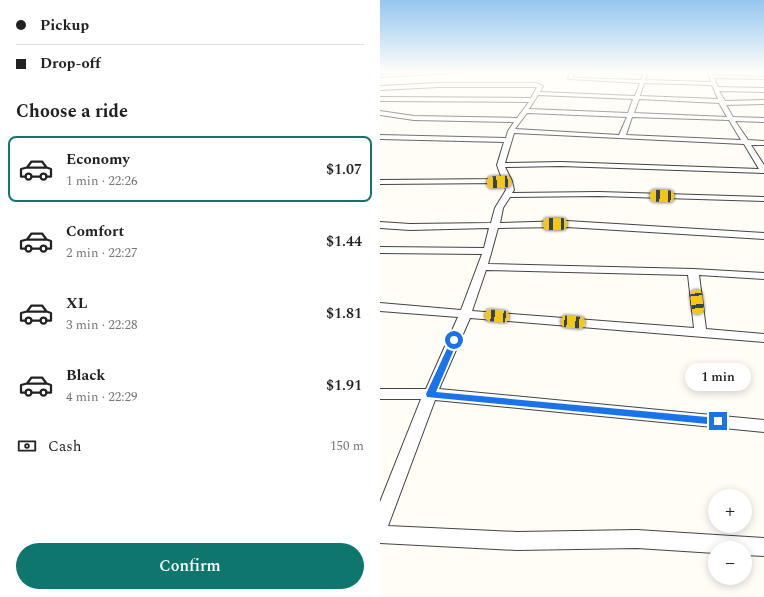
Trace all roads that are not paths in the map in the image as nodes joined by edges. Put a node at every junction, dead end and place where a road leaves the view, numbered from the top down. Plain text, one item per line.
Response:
1 (512, 100) edge
2 (533, 100) joint
3 (635, 100) edge
4 (685, 100) edge
5 (722, 102) junction
6 (764, 102) edge
7 (525, 111) junction
8 (380, 113) edge
9 (630, 116) junction
10 (733, 119) junction
11 (517, 120) junction
12 (764, 120) edge
13 (509, 135) junction
14 (380, 137) edge
15 (622, 137) junction
16 (747, 142) junction
17 (764, 142) edge
18 (501, 165) junction
19 (764, 171) edge
20 (508, 181) junction
21 (380, 182) edge
22 (508, 195) junction
23 (764, 199) edge
24 (495, 224) junction
25 (380, 225) edge
26 (764, 236) edge
27 (380, 250) edge
28 (488, 251) junction
29 (482, 267) junction
30 (694, 272) junction
31 (764, 276) edge
32 (380, 307) edge
33 (466, 313) junction
34 (701, 333) junction
35 (764, 338) edge
36 (380, 394) edge
37 (430, 394) junction
38 (764, 426) edge
39 (380, 524) edge
40 (380, 534) edge
41 (764, 547) edge

1 - 2 street
2 - 7 street
3 - 9 street
4 - 5 street
5 - 6 street
5 - 10 street
7 - 9 street
7 - 11 street
8 - 11 street
9 - 10 street
9 - 15 street
10 - 12 street
10 - 16 street
11 - 13 street
13 - 14 street
13 - 15 street
13 - 18 street
15 - 16 street
16 - 17 street
16 - 19 street
18 - 19 street
18 - 20 street
20 - 21 street
20 - 22 street
22 - 23 street
22 - 24 street
24 - 25 street
24 - 26 street
24 - 28 street
27 - 28 street
28 - 29 street
29 - 30 street
29 - 33 street
30 - 31 street
30 - 34 street
32 - 33 street
33 - 34 street
33 - 37 street
34 - 35 street
36 - 37 street
37 - 38 street
37 - 39 street
40 - 41 street

